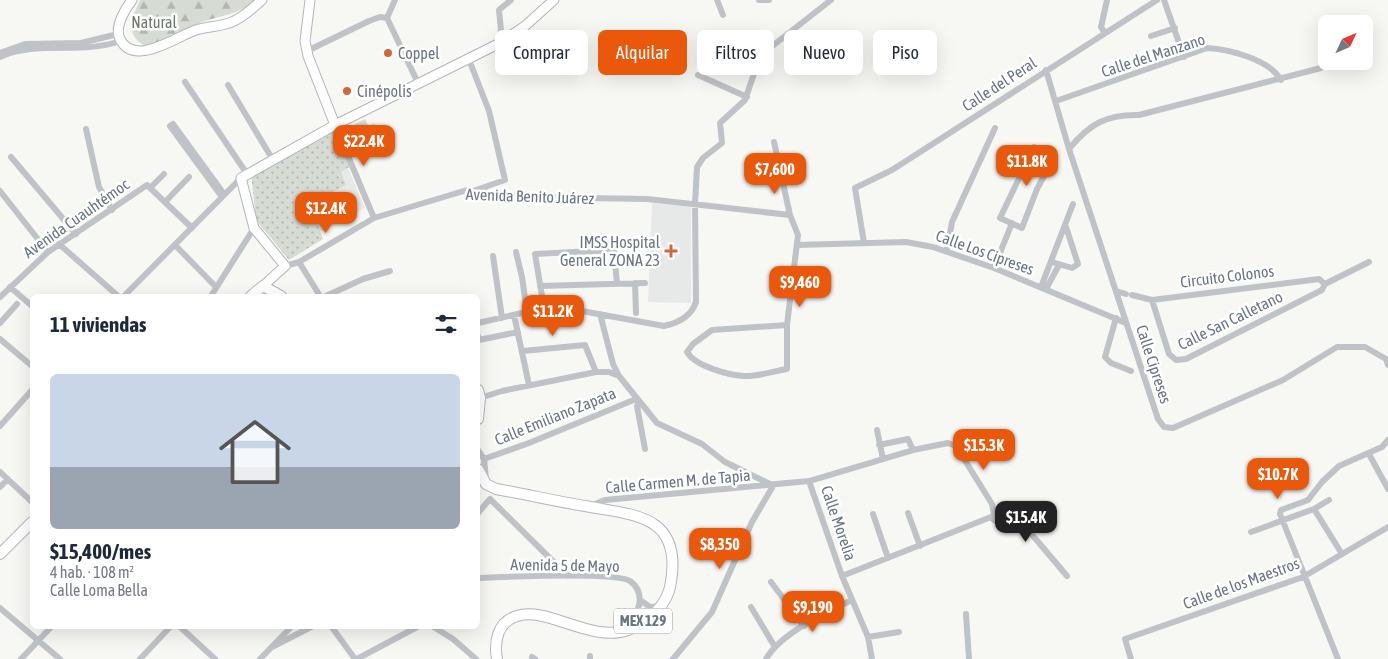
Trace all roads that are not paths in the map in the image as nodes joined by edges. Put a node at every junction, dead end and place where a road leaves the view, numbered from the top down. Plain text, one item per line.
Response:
1 (132, 0) edge
2 (262, 0) edge
3 (310, 0) edge
4 (395, 0) edge
5 (511, 0) edge
6 (554, 0) edge
7 (759, 0) edge
8 (769, 0) edge
9 (831, 0) edge
10 (1107, 0) edge
11 (1156, 0) edge
12 (1164, 0) edge
13 (719, 1) edge
14 (723, 15) dead end
15 (387, 18) junction
16 (1175, 28) junction
17 (501, 30) edge
18 (519, 30) edge
19 (1105, 34) junction
20 (1151, 36) dead end
21 (119, 38) junction
22 (495, 45) edge
23 (307, 51) junction
24 (0, 55) edge
25 (468, 57) junction
26 (1184, 58) junction
27 (1318, 69) edge
28 (1046, 70) junction
29 (698, 75) dead end
30 (1281, 80) junction
31 (185, 82) dead end
32 (418, 83) junction
33 (228, 85) dead end
34 (747, 97) junction
35 (1056, 101) junction
36 (335, 125) junction
37 (995, 128) dead end
38 (86, 129) dead end
39 (774, 142) dead end
40 (1069, 149) junction
41 (11, 157) dead end
42 (273, 160) junction
43 (164, 174) dead end
44 (244, 176) junction
45 (189, 177) dead end
46 (149, 186) junction
47 (474, 190) junction
48 (0, 191) edge
49 (223, 195) junction
50 (165, 202) junction
51 (694, 204) junction
52 (1073, 204) dead end
53 (112, 210) junction
54 (790, 215) junction
55 (374, 218) junction
56 (1012, 223) junction
57 (253, 224) junction
58 (1066, 227) junction
59 (192, 228) junction
60 (76, 234) junction
61 (864, 243) junction
62 (59, 244) junction
63 (175, 245) junction
64 (797, 246) junction
65 (947, 250) junction
66 (48, 252) junction
67 (516, 252) dead end
68 (493, 256) dead end
69 (299, 262) junction
70 (1369, 262) dead end
71 (1055, 264) junction
72 (285, 266) junction
73 (994, 268) junction
74 (390, 271) dead end
75 (635, 283) junction
76 (645, 283) dead end
77 (617, 284) junction
78 (1325, 284) junction
79 (10, 286) junction
80 (263, 286) junction
81 (540, 286) junction
82 (216, 287) junction
83 (1044, 288) junction
84 (1116, 292) junction
85 (116, 294) edge
86 (126, 294) edge
87 (212, 294) edge
88 (253, 294) edge
89 (277, 294) edge
90 (319, 294) edge
91 (330, 294) edge
92 (0, 297) edge
93 (1152, 300) junction
94 (17, 304) dead end
95 (30, 304) edge
96 (544, 308) junction
97 (527, 312) junction
98 (636, 313) dead end
99 (600, 314) junction
100 (514, 316) junction
101 (502, 318) junction
102 (1116, 318) junction
103 (0, 323) edge
104 (480, 323) edge
105 (1126, 323) junction
106 (787, 325) junction
107 (518, 332) junction
108 (0, 338) edge
109 (480, 340) edge
110 (523, 351) junction
111 (30, 364) edge
112 (1388, 364) edge
113 (1131, 371) dead end
114 (596, 372) junction
115 (620, 376) junction
116 (529, 385) junction
117 (30, 392) edge
118 (480, 394) edge
119 (637, 400) junction
120 (0, 426) edge
121 (877, 430) dead end
122 (1388, 440) edge
123 (880, 445) junction
124 (645, 449) dead end
125 (913, 450) junction
126 (480, 453) edge
127 (1369, 454) junction
128 (484, 459) junction
129 (883, 459) junction
130 (0, 472) edge
131 (480, 473) edge
132 (8, 479) junction
133 (809, 481) junction
134 (486, 484) junction
135 (773, 486) junction
136 (0, 487) edge
137 (1388, 489) edge
138 (30, 500) edge
139 (1329, 500) dead end
140 (588, 507) junction
141 (1314, 509) junction
142 (480, 511) edge
143 (908, 513) dead end
144 (873, 514) dead end
145 (992, 516) junction
146 (1282, 522) junction
147 (30, 524) edge
148 (1388, 528) edge
149 (1251, 532) dead end
150 (920, 546) junction
151 (0, 554) edge
152 (1342, 554) junction
153 (888, 558) junction
154 (568, 576) junction
155 (842, 576) junction
156 (1067, 576) dead end
157 (1303, 577) junction
158 (480, 578) edge
159 (771, 582) dead end
160 (640, 600) junction
161 (852, 600) junction
162 (662, 605) junction
163 (751, 607) dead end
164 (0, 608) edge
165 (966, 614) dead end
166 (804, 626) junction
167 (49, 629) edge
168 (168, 629) edge
169 (182, 629) edge
170 (289, 629) edge
171 (307, 629) edge
172 (332, 629) edge
173 (413, 629) edge
174 (418, 629) edge
175 (437, 629) edge
176 (628, 630) junction
177 (898, 632) dead end
178 (868, 637) junction
179 (38, 641) junction
180 (272, 647) junction
181 (775, 647) junction
182 (21, 659) edge
183 (60, 659) edge
184 (140, 659) edge
185 (215, 659) edge
186 (260, 659) edge
187 (354, 659) edge
188 (363, 659) edge
189 (476, 659) edge
190 (498, 659) edge
191 (674, 659) edge
192 (766, 659) edge
193 (872, 659) edge
194 (969, 659) edge
195 (1130, 659) edge
196 (1338, 659) edge

1 - 21 main road
2 - 21 main road
3 - 23 main road
4 - 15 street
5 - 17 street
6 - 18 main road
7 - 8 street
9 - 34 street
10 - 19 street
11 - 19 street, Calle del Peral
12 - 16 street
13 - 14 street
15 - 23 street
15 - 32 street
16 - 20 street
16 - 26 street
19 - 28 street, Calle del Peral
21 - 24 street
22 - 25 main road
23 - 36 main road
25 - 32 main road
25 - 47 street
26 - 30 street, Calle del Manzano
26 - 35 street, Calle del Manzano
27 - 30 street
28 - 35 street, Calle Cipreses
28 - 61 street, Calle del Peral
29 - 34 street
30 - 40 street
31 - 44 street
32 - 36 main road
33 - 42 street
34 - 51 street
35 - 40 street, Calle Cipreses
36 - 42 main road
36 - 55 street
37 - 65 street
38 - 53 street
39 - 54 street
40 - 84 street, Calle Cipreses
41 - 60 street
42 - 44 main road
43 - 46 street, Avenida Cuauhtémoc
44 - 49 street
44 - 57 main road
45 - 50 street
46 - 50 street
46 - 53 street, Avenida Cuauhtémoc
47 - 51 street, Avenida Benito Juárez
47 - 55 street, Avenida Benito Juárez
48 - 66 street
49 - 49 street
49 - 59 street
50 - 59 street
51 - 54 street, Avenida Benito Juárez
51 - 99 street
52 - 58 street
53 - 60 street, Avenida Cuauhtémoc
54 - 64 street
55 - 69 street, Avenida Benito Juárez
56 - 56 street
56 - 73 street
57 - 72 main road
57 - 82 street
58 - 71 street
58 - 71 street
59 - 63 street
60 - 62 street, Avenida Cuauhtémoc
61 - 64 street, Calle Los Cipreses
61 - 65 street, Calle Los Cipreses
62 - 66 street, Avenida Cuauhtémoc
62 - 85 street
63 - 82 street
63 - 86 street
64 - 106 street
65 - 73 street, Calle Los Cipreses
66 - 79 street, Avenida Cuauhtémoc
67 - 97 street
68 - 101 street
69 - 72 street, Avenida Benito Juárez
69 - 90 street
70 - 78 street
71 - 83 street
72 - 80 main road
73 - 83 street, Calle Los Cipreses
74 - 91 street
75 - 76 street
75 - 77 street
75 - 98 street
77 - 81 street
77 - 81 street
78 - 93 street, Circuito Colonos
78 - 93 street, Calle San Calletano
79 - 92 street, Avenida Cuauhtémoc
79 - 95 street
80 - 88 main road
80 - 89 main road
81 - 96 street
82 - 87 street
83 - 102 street, Calle Los Cipreses
84 - 93 street, Circuito Colonos
84 - 105 street, Calle Cipreses
94 - 103 street
96 - 97 street
96 - 99 street
97 - 100 street
99 - 115 street
100 - 101 street
100 - 107 street
101 - 104 street
102 - 105 street, Calle Los Cipreses
102 - 113 street
105 - 112 street, Calle Cipreses
106 - 106 street
107 - 109 street
107 - 110 street
108 - 111 street
110 - 114 street
110 - 116 street
114 - 115 street
114 - 116 street
115 - 119 street
116 - 118 street
117 - 120 street
119 - 124 street, Calle Emiliano Zapata
119 - 128 street, Calle Emiliano Zapata
119 - 135 street
121 - 123 street
122 - 127 street
123 - 125 street
123 - 129 street
125 - 129 street, Calle Carmen M. de Tapia
125 - 145 street, Calle Carmen M. de Tapia
126 - 128 street
127 - 137 street
127 - 146 street
128 - 134 street
129 - 133 street, Calle Carmen M. de Tapia
130 - 132 street
131 - 134 main road
132 - 136 street
132 - 138 street
133 - 135 street, Calle Carmen M. de Tapia
133 - 155 street, Calle Morelia
134 - 140 main road, MEX 129
135 - 140 street, Calle Carmen M. de Tapia
135 - 191 street
139 - 141 street
140 - 162 main road, MEX 129
141 - 146 street
141 - 152 street
142 - 154 street
143 - 150 street
144 - 153 street
145 - 150 street
145 - 156 street
146 - 149 street
146 - 157 street
147 - 151 main road
148 - 152 street, Calle de los Maestros
150 - 153 street
152 - 157 street, Calle de los Maestros
153 - 155 street
154 - 158 street, Avenida 5 de Mayo
154 - 160 street, Avenida 5 de Mayo
155 - 161 street, Calle Morelia
157 - 195 street, Calle de los Maestros
157 - 196 street
159 - 166 street
160 - 162 street
160 - 176 street
161 - 166 street
161 - 178 street, Calle Morelia
162 - 176 main road, MEX 129
163 - 181 street
164 - 179 street
165 - 194 street
166 - 181 street
167 - 179 street
168 - 184 street
169 - 185 street
170 - 180 street
171 - 180 street
172 - 187 street
173 - 187 street
174 - 188 street
175 - 189 street
176 - 190 main road, MEX 129
177 - 178 street
178 - 193 street, Calle Morelia
179 - 182 street
179 - 183 street
180 - 186 street
181 - 192 street

